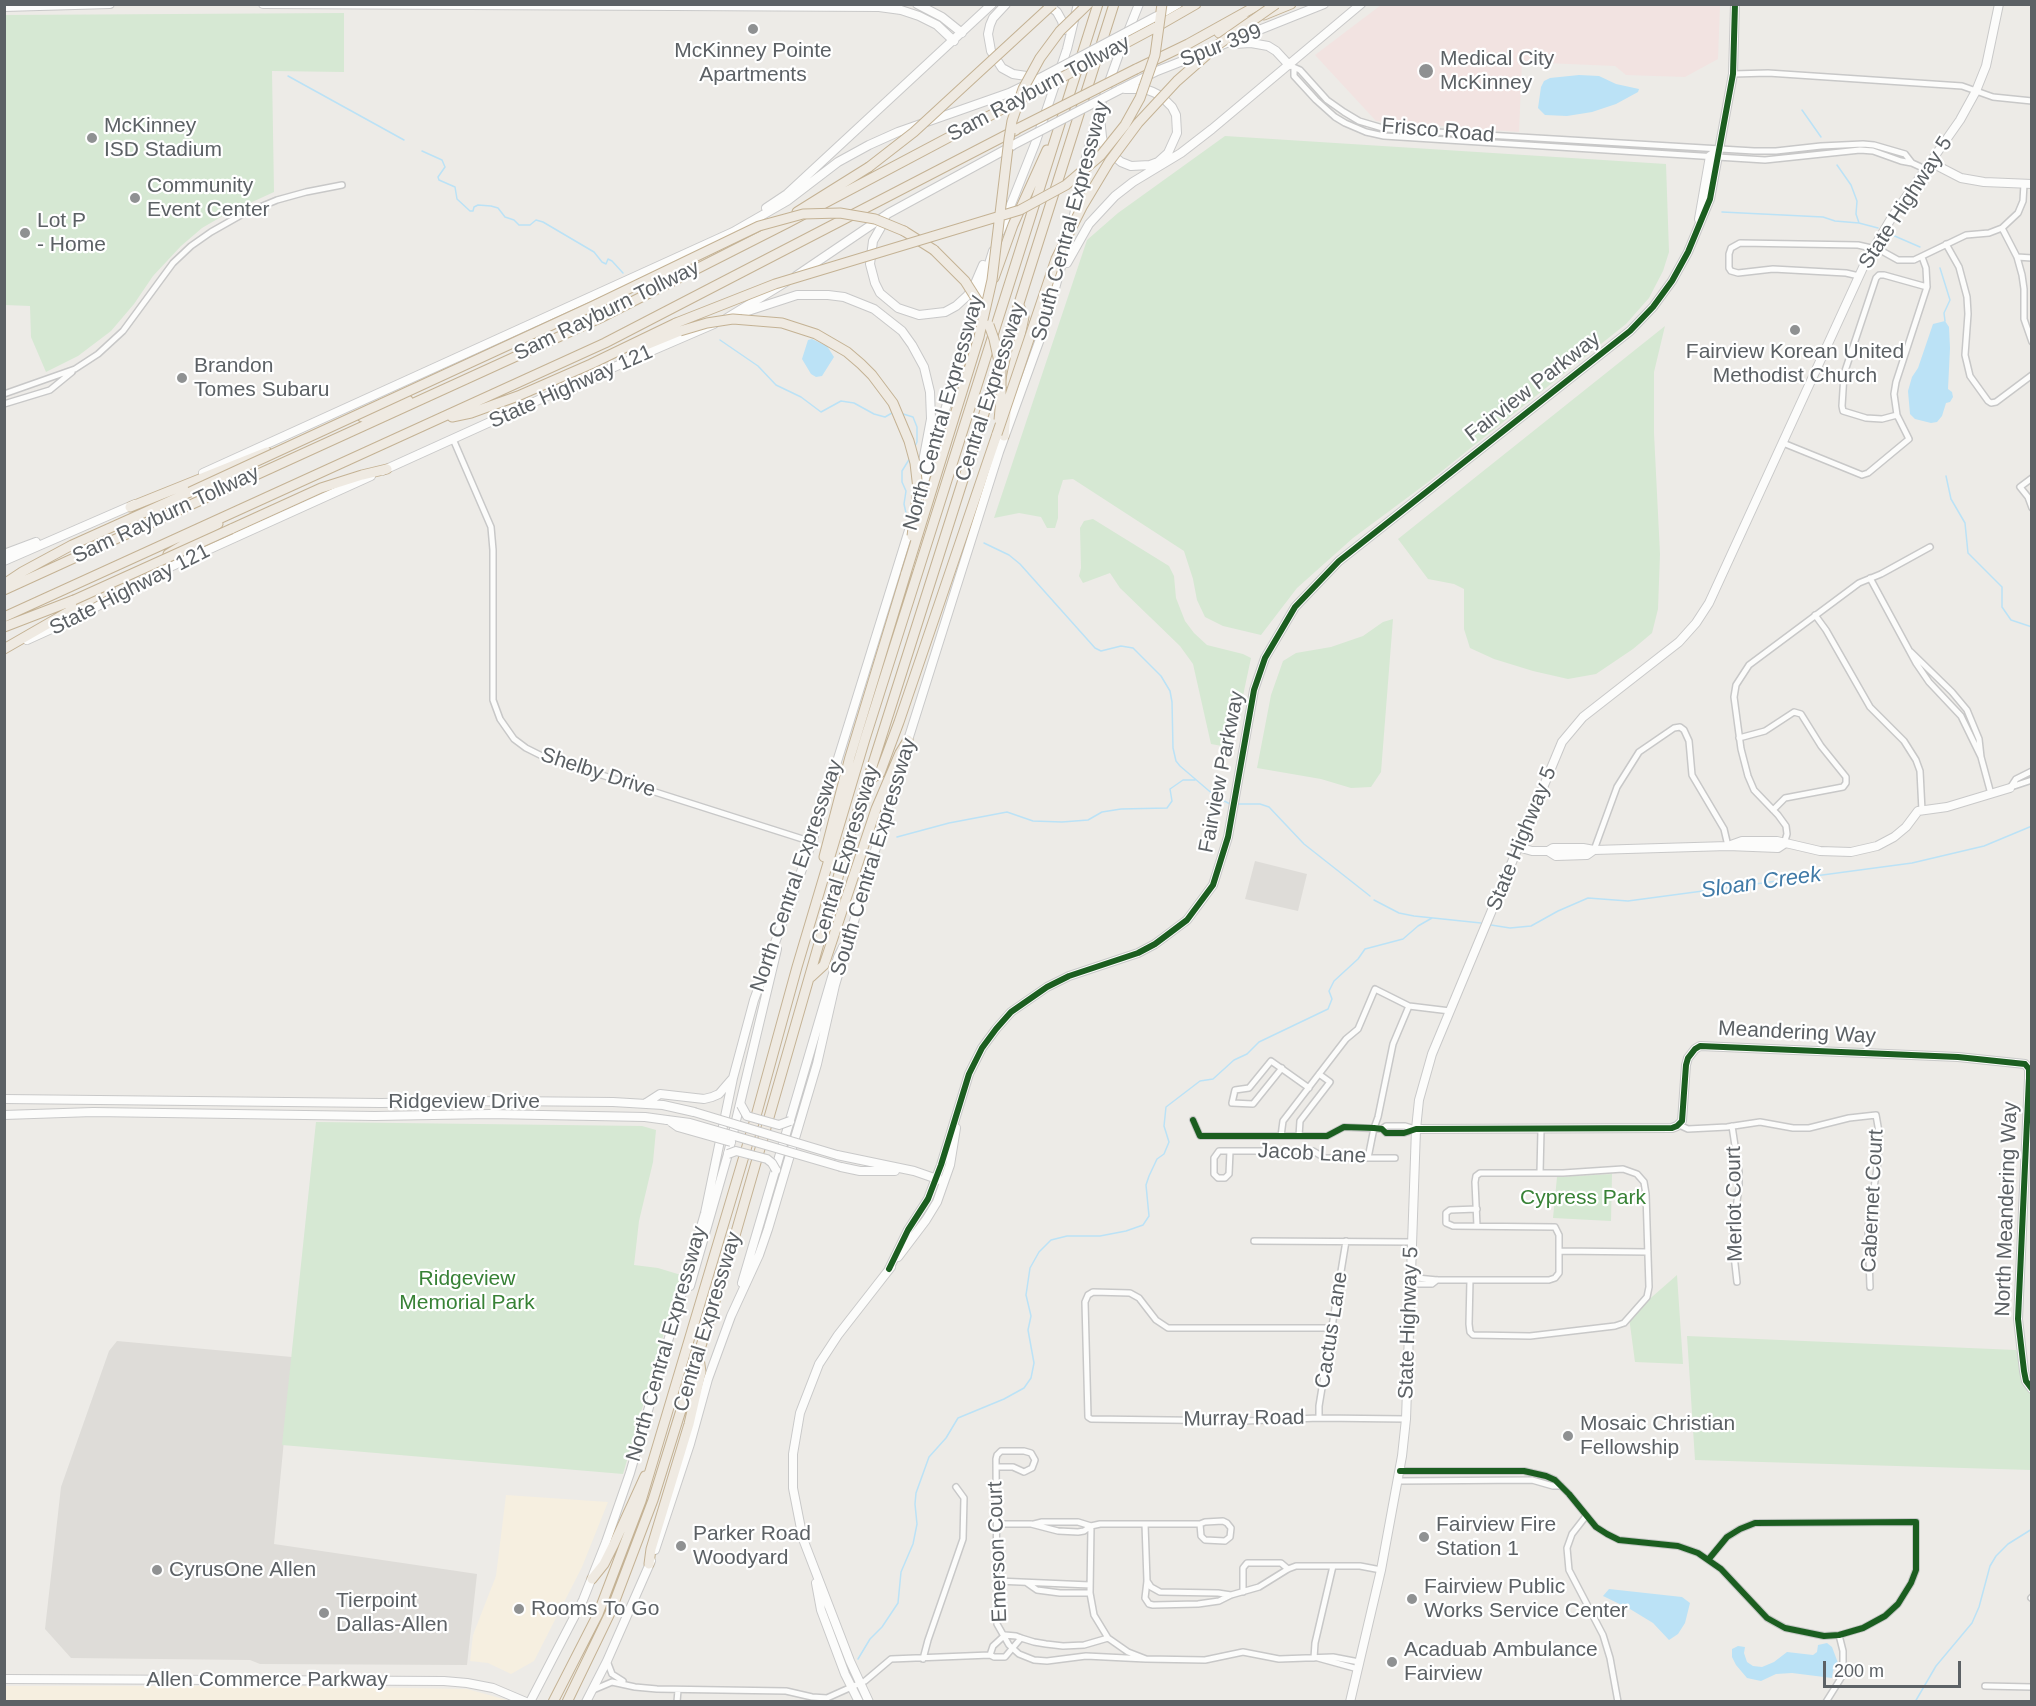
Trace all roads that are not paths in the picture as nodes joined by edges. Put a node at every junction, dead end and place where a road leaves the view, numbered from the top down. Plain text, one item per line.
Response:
1 (110, 4) edge
2 (263, 4) edge
3 (901, 4) edge
4 (917, 4) edge
5 (992, 4) edge
6 (1006, 4) edge
7 (1047, 4) edge
8 (1053, 4) edge
9 (1078, 4) edge
10 (1088, 4) edge
11 (1098, 4) edge
12 (1114, 4) edge
13 (1139, 4) edge
14 (1162, 4) edge
15 (1178, 4) edge
16 (1196, 4) edge
17 (1260, 4) edge
18 (1276, 4) edge
19 (1291, 4) edge
20 (1324, 4) edge
21 (1361, 4) edge
22 (1735, 4) edge
23 (1999, 4) edge
24 (594, 5) edge
25 (716, 5) edge
26 (882, 5) edge
27 (71, 6) edge
28 (4, 7) edge
29 (962, 33) junction
30 (954, 41) junction
31 (1188, 44) junction
32 (1220, 46) junction
33 (1066, 49) junction
34 (1291, 66) junction
35 (1733, 74) junction
36 (1037, 79) junction
37 (1131, 86) junction
38 (1119, 90) joint
39 (1976, 91) junction
40 (2031, 101) edge
41 (1099, 110) junction
42 (1385, 132) junction
43 (1516, 137) junction
44 (1054, 140) junction
45 (1630, 143) junction
46 (1516, 145) junction
47 (1816, 146) junction
48 (1630, 151) junction
49 (1817, 153) junction
50 (1716, 154) junction
51 (1912, 163) junction
52 (1928, 165) junction
53 (2028, 184) edge
54 (342, 185) dead end
55 (2023, 201) junction
56 (2031, 201) edge
57 (889, 213) junction
58 (2002, 228) junction
59 (757, 237) junction
60 (708, 242) junction
61 (1946, 244) junction
62 (1874, 248) junction
63 (992, 252) junction
64 (1922, 257) junction
65 (2017, 257) junction
66 (2031, 258) edge
67 (1060, 275) junction
68 (1859, 276) junction
69 (1927, 287) junction
70 (2031, 304) edge
71 (1019, 305) junction
72 (2024, 309) junction
73 (731, 316) junction
74 (678, 327) junction
75 (2031, 342) edge
76 (75, 369) junction
77 (957, 371) junction
78 (2031, 375) edge
79 (436, 393) junction
80 (4, 394) edge
81 (4, 404) edge
82 (1897, 415) junction
83 (438, 420) junction
84 (1001, 435) junction
85 (453, 439) junction
86 (1783, 443) junction
87 (387, 469) junction
88 (2031, 478) edge
89 (130, 507) junction
90 (2031, 508) edge
91 (229, 515) junction
92 (912, 523) junction
93 (57, 537) junction
94 (1930, 547) dead end
95 (4, 554) edge
96 (4, 561) edge
97 (906, 573) junction
98 (1870, 578) junction
99 (4, 584) edge
100 (4, 590) edge
101 (1815, 615) junction
102 (4, 617) edge
103 (4, 627) edge
104 (4, 649) edge
105 (1911, 652) junction
106 (1739, 738) junction
107 (908, 740) junction
108 (1981, 757) junction
109 (2031, 771) edge
110 (2031, 780) edge
111 (868, 781) junction
112 (2010, 788) junction
113 (1991, 794) junction
114 (1773, 810) junction
115 (1922, 811) junction
116 (812, 842) junction
117 (1784, 844) junction
118 (1728, 846) junction
119 (1518, 847) junction
120 (1594, 850) junction
121 (783, 924) junction
122 (851, 932) junction
123 (797, 967) junction
124 (809, 979) junction
125 (1409, 1006) junction
126 (1450, 1011) junction
127 (2026, 1065) joint
128 (1282, 1068) junction
129 (1319, 1074) junction
130 (733, 1078) junction
131 (1309, 1088) junction
132 (4, 1099) edge
133 (960, 1100) junction
134 (307, 1102) junction
135 (561, 1102) junction
136 (646, 1103) junction
137 (741, 1105) junction
138 (4, 1115) edge
139 (306, 1115) junction
140 (560, 1115) junction
141 (1193, 1120) dead end
142 (790, 1121) junction
143 (735, 1125) junction
144 (1679, 1125) junction
145 (1732, 1126) junction
146 (1374, 1128) junction
147 (1416, 1130) junction
148 (1541, 1130) junction
149 (1224, 1136) junction
150 (1281, 1136) junction
151 (1299, 1136) junction
152 (732, 1139) junction
153 (785, 1140) junction
154 (782, 1150) junction
155 (1227, 1151) junction
156 (728, 1154) junction
157 (1368, 1158) junction
158 (1395, 1158) dead end
159 (776, 1170) junction
160 (914, 1171) junction
161 (1540, 1173) junction
162 (936, 1179) junction
163 (945, 1182) junction
164 (1477, 1209) junction
165 (1477, 1226) junction
166 (1254, 1241) dead end
167 (1346, 1241) junction
168 (1412, 1242) junction
169 (1559, 1251) junction
170 (1648, 1252) junction
171 (889, 1269) junction
172 (1470, 1280) junction
173 (1411, 1281) junction
174 (1737, 1282) dead end
175 (1870, 1287) dead end
176 (731, 1316) junction
177 (1332, 1328) junction
178 (667, 1349) junction
179 (698, 1355) junction
180 (2031, 1389) edge
181 (1319, 1418) junction
182 (1406, 1419) junction
183 (653, 1461) junction
184 (996, 1467) junction
185 (1400, 1471) junction
186 (1398, 1480) junction
187 (1561, 1486) junction
188 (956, 1487) dead end
189 (1586, 1516) junction
190 (997, 1524) junction
191 (1031, 1524) junction
192 (1145, 1524) junction
193 (1200, 1524) junction
194 (1091, 1526) junction
195 (1708, 1560) junction
196 (649, 1564) junction
197 (1333, 1566) junction
198 (1288, 1569) junction
199 (1381, 1570) junction
200 (592, 1579) junction
201 (997, 1581) junction
202 (1147, 1581) junction
203 (1027, 1583) junction
204 (1090, 1585) junction
205 (1243, 1592) junction
206 (1090, 1593) junction
207 (1231, 1595) junction
208 (1839, 1635) junction
209 (1002, 1636) junction
210 (1021, 1638) junction
211 (1108, 1638) junction
212 (1012, 1649) junction
213 (990, 1655) junction
214 (923, 1659) junction
215 (1146, 1659) junction
216 (1316, 1659) junction
217 (607, 1661) junction
218 (1358, 1665) junction
219 (4, 1679) edge
220 (856, 1685) junction
221 (1985, 1686) dead end
222 (641, 1687) junction
223 (2031, 1687) edge
224 (592, 1690) junction
225 (678, 1690) junction
226 (528, 1701) edge
227 (554, 1701) edge
228 (567, 1701) edge
229 (586, 1701) edge
230 (677, 1701) edge
231 (860, 1701) edge
232 (869, 1701) edge
233 (1350, 1701) edge
234 (1618, 1701) edge
235 (1827, 1701) edge

1 - 27 main road
2 - 24 main road
3 - 26 main road
4 - 29 main road
5 - 29 main road
6 - 36 main road
7 - 33 main road
8 - 59 highway, bridge
9 - 33 main road
10 - 97 highway, bridge
11 - 44 highway, Central Expressway
12 - 71 highway, Central Expressway
13 - 41 main road, South Central Expressway
14 - 74 highway, bridge
15 - 36 main road, bridge
16 - 59 highway, Sam Rayburn Tollway, bridge
17 - 31 highway
18 - 84 highway, bridge
19 - 31 highway
20 - 32 main road, Spur 399
21 - 34 main road
22 - 35 main road, Fairview Parkway
23 - 39 main road, State Highway 5
24 - 25 main road
25 - 26 main road
26 - 30 main road
27 - 28 main road
29 - 30 main road
30 - 60 main road
31 - 83 highway, Sam Rayburn Tollway, bridge
32 - 34 main road
32 - 37 main road, Spur 399
33 - 63 main road, North Central Expressway
34 - 42 street, Frisco Road
34 - 67 main road
35 - 39 street
35 - 50 main road, Fairview Parkway
36 - 60 main road
37 - 38 main road, Spur 399
37 - 41 main road
38 - 57 main road, State Highway 121, bridge
39 - 40 street
39 - 52 main road, State Highway 5
41 - 67 main road, South Central Expressway
42 - 43 street, Frisco Road
42 - 46 street
43 - 45 street, Frisco Road
43 - 46 street
44 - 77 highway
44 - 123 highway, Central Expressway
45 - 48 street
45 - 50 street, Frisco Road
46 - 48 street
47 - 49 street
47 - 50 street
47 - 51 street
48 - 50 street
49 - 50 street
49 - 51 street
50 - 133 main road, Fairview Parkway
51 - 52 street
52 - 53 main road
52 - 62 main road, State Highway 5
53 - 55 street
54 - 76 street
55 - 56 street
55 - 58 street
57 - 63 main road
57 - 73 main road, State Highway 121
58 - 61 street
58 - 65 street
59 - 79 highway, Sam Rayburn Tollway
60 - 89 main road
61 - 64 street
61 - 78 street
62 - 64 street
62 - 68 main road, State Highway 5
62 - 68 street
63 - 77 main road, North Central Expressway
64 - 69 street
65 - 66 street
65 - 72 street
67 - 84 main road, South Central Expressway
68 - 86 main road, State Highway 5
69 - 82 street
69 - 82 street
70 - 72 street
71 - 84 highway
71 - 111 highway, Central Expressway
72 - 75 street
73 - 85 main road, State Highway 121
73 - 92 main road
74 - 83 highway
74 - 97 highway, bridge
76 - 80 street
76 - 81 street
77 - 92 main road, North Central Expressway
79 - 89 highway
79 - 100 highway, Sam Rayburn Tollway
82 - 86 street
83 - 91 highway, Sam Rayburn Tollway
84 - 99 highway, bridge
84 - 107 main road, South Central Expressway
84 - 111 highway
85 - 87 main road, State Highway 121
85 - 116 street, Shelby Drive
86 - 119 main road, State Highway 5
87 - 103 highway, bridge
87 - 104 main road, State Highway 121
88 - 90 street
89 - 93 main road
91 - 102 highway, Sam Rayburn Tollway
91 - 104 highway
92 - 116 main road, North Central Expressway
93 - 95 main road
93 - 96 main road
94 - 98 street
97 - 123 highway
98 - 101 street
98 - 105 street
101 - 106 street
101 - 115 street
105 - 108 street
105 - 108 street
106 - 114 street
106 - 114 street
107 - 122 main road, South Central Expressway
107 - 124 highway
108 - 113 street
109 - 112 street
110 - 112 street
111 - 124 highway, Central Expressway
112 - 113 main road
113 - 115 main road
114 - 117 street
115 - 117 main road
116 - 121 main road, North Central Expressway
117 - 118 main road
118 - 120 main road
118 - 120 street
119 - 120 main road
119 - 126 main road, State Highway 5
121 - 130 main road, North Central Expressway
121 - 137 main road
122 - 142 main road
122 - 176 main road, South Central Expressway
123 - 183 highway, Central Expressway
124 - 179 highway, Central Expressway
125 - 126 street
125 - 129 street
125 - 146 street
126 - 147 main road, State Highway 5
127 - 144 main road, Meandering Way
127 - 180 main road, North Meandering Way
128 - 128 street
128 - 131 street
129 - 131 street
129 - 151 street
130 - 136 main road
130 - 178 main road, North Central Expressway
131 - 150 street
132 - 134 main road, Ridgeview Drive
133 - 162 main road, Fairview Parkway
133 - 163 main road, Fairview Parkway
134 - 135 main road, Ridgeview Drive
134 - 139 main road
135 - 136 main road, Ridgeview Drive
135 - 140 main road
136 - 143 main road, Ridgeview Drive, bridge
137 - 142 main road, bridge
137 - 143 main road, bridge
138 - 139 main road, Ridgeview Drive
139 - 140 main road, Ridgeview Drive
140 - 152 main road, Ridgeview Drive, bridge
141 - 149 street
142 - 153 main road, bridge
143 - 152 main road, bridge
143 - 153 main road, Ridgeview Drive, bridge
144 - 145 street
144 - 148 main road
145 - 174 street, Merlot Court
145 - 175 street, Cabernet Court
146 - 147 street
146 - 151 street
146 - 157 street
147 - 148 main road
147 - 168 main road, State Highway 5
148 - 161 street
149 - 150 street
149 - 155 street
150 - 151 street
152 - 154 main road, Ridgeview Drive, bridge
152 - 156 main road, bridge
153 - 154 main road, bridge
153 - 160 main road, Ridgeview Drive, bridge
154 - 159 main road, bridge
154 - 160 main road, Ridgeview Drive, bridge
155 - 155 street, Jacob Lane
155 - 157 street, Jacob Lane
156 - 159 main road, bridge
156 - 178 main road
157 - 158 street, Jacob Lane
159 - 176 main road
160 - 162 main road, Ridgeview Drive
161 - 164 street
161 - 170 street
162 - 163 main road, Ridgeview Drive
162 - 171 main road, Fairview Parkway
163 - 171 main road, Fairview Parkway
164 - 165 street
164 - 165 street
165 - 169 street
166 - 167 street
167 - 168 street
167 - 177 street, Cactus Lane
168 - 173 main road, State Highway 5
169 - 170 street
169 - 172 street
170 - 172 street
171 - 220 main road, Fairview Parkway
172 - 173 street
173 - 182 main road, State Highway 5
176 - 196 main road, South Central Expressway
177 - 181 street, Cactus Lane
177 - 181 street, Murray Road
178 - 200 main road, North Central Expressway
179 - 196 highway
179 - 228 highway, Central Expressway
181 - 182 street, Murray Road
182 - 185 main road, State Highway 5
183 - 200 highway
183 - 227 highway, Central Expressway
184 - 184 street, Emerson Court
184 - 190 street, Emerson Court
185 - 186 main road, State Highway 5
185 - 187 street
186 - 187 street
186 - 199 main road, State Highway 5
187 - 189 street
188 - 214 street
189 - 195 street
189 - 234 street
190 - 191 street
190 - 201 street, Emerson Court
191 - 194 street
191 - 194 street
192 - 193 street
192 - 194 street
192 - 202 street
193 - 193 street
194 - 204 street
195 - 208 street
195 - 208 street
196 - 217 main road, South Central Expressway
197 - 198 street
197 - 199 street
197 - 216 street
198 - 205 street
198 - 205 street
199 - 218 main road, State Highway 5
200 - 226 main road, North Central Expressway
201 - 203 street
201 - 209 street, Emerson Court
202 - 207 street
202 - 207 street
203 - 204 street
203 - 206 street
204 - 206 street
205 - 207 street
206 - 211 street
208 - 235 street
209 - 210 street, Emerson Court
209 - 212 street, Emerson Court
209 - 213 street, Emerson Court
210 - 211 street, Emerson Court
210 - 212 street, Emerson Court
211 - 215 street
212 - 213 street, Emerson Court
212 - 215 street, Emerson Court
213 - 214 street
214 - 220 street
215 - 216 street, Emerson Court
216 - 218 street, Emerson Court
217 - 222 street
217 - 224 main road, South Central Expressway
218 - 233 main road, State Highway 5
219 - 226 main road, Allen Commerce Parkway
220 - 225 street
220 - 231 main road, Fairview Parkway
220 - 232 main road, Fairview Parkway
221 - 223 street
222 - 224 street
222 - 225 street
224 - 229 main road, South Central Expressway
225 - 230 street

